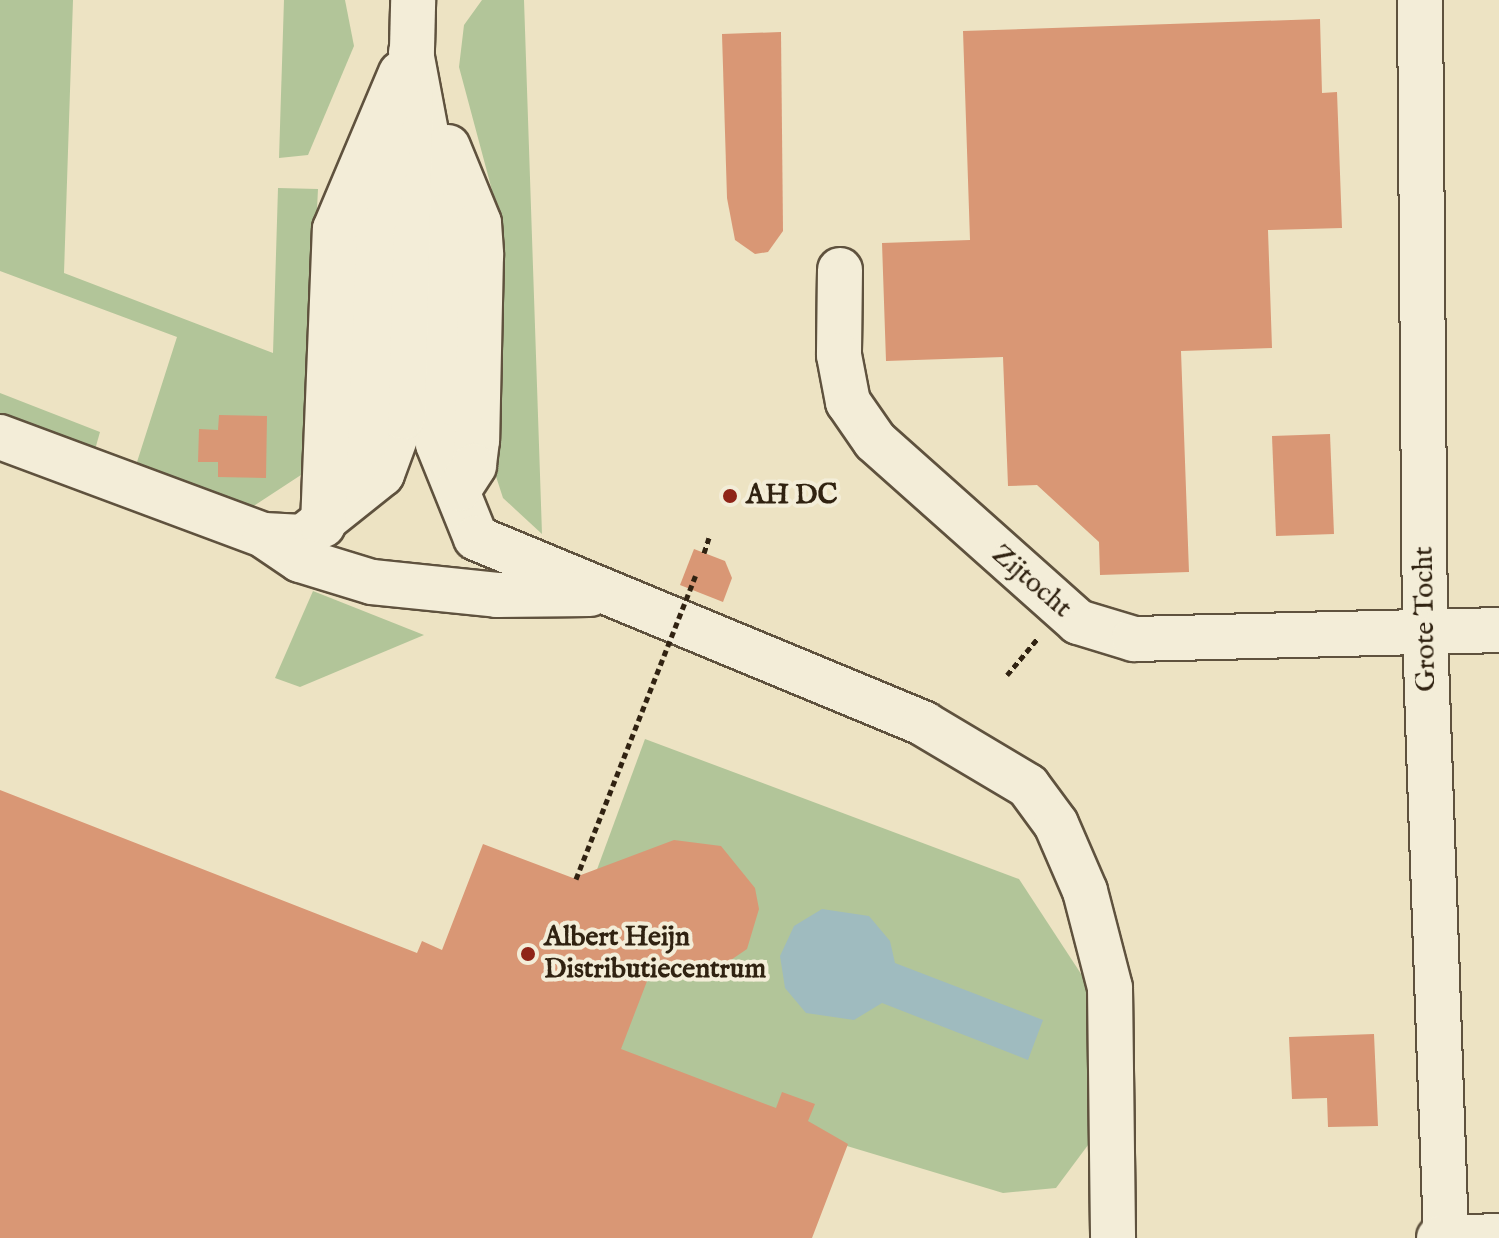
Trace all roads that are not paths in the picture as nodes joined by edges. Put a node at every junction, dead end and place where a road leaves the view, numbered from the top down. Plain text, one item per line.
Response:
1 (413, 0) edge
2 (1420, 0) edge
3 (411, 52) junction
4 (840, 270) dead end
5 (0, 437) edge
6 (323, 525) junction
7 (264, 535) junction
8 (605, 594) junction
9 (1499, 630) edge
10 (1425, 633) junction
11 (1499, 1236) edge
12 (1113, 1238) edge
13 (1439, 1238) edge
14 (1446, 1238) edge

1 - 3 street
2 - 10 street, Grote Tocht
3 - 6 street
3 - 6 street
3 - 8 street
4 - 10 street, Zijtocht
5 - 7 street
6 - 7 street
7 - 8 street
8 - 12 street
9 - 10 street, Zijtocht
10 - 14 street, Grote Tocht
11 - 14 street
13 - 14 street

